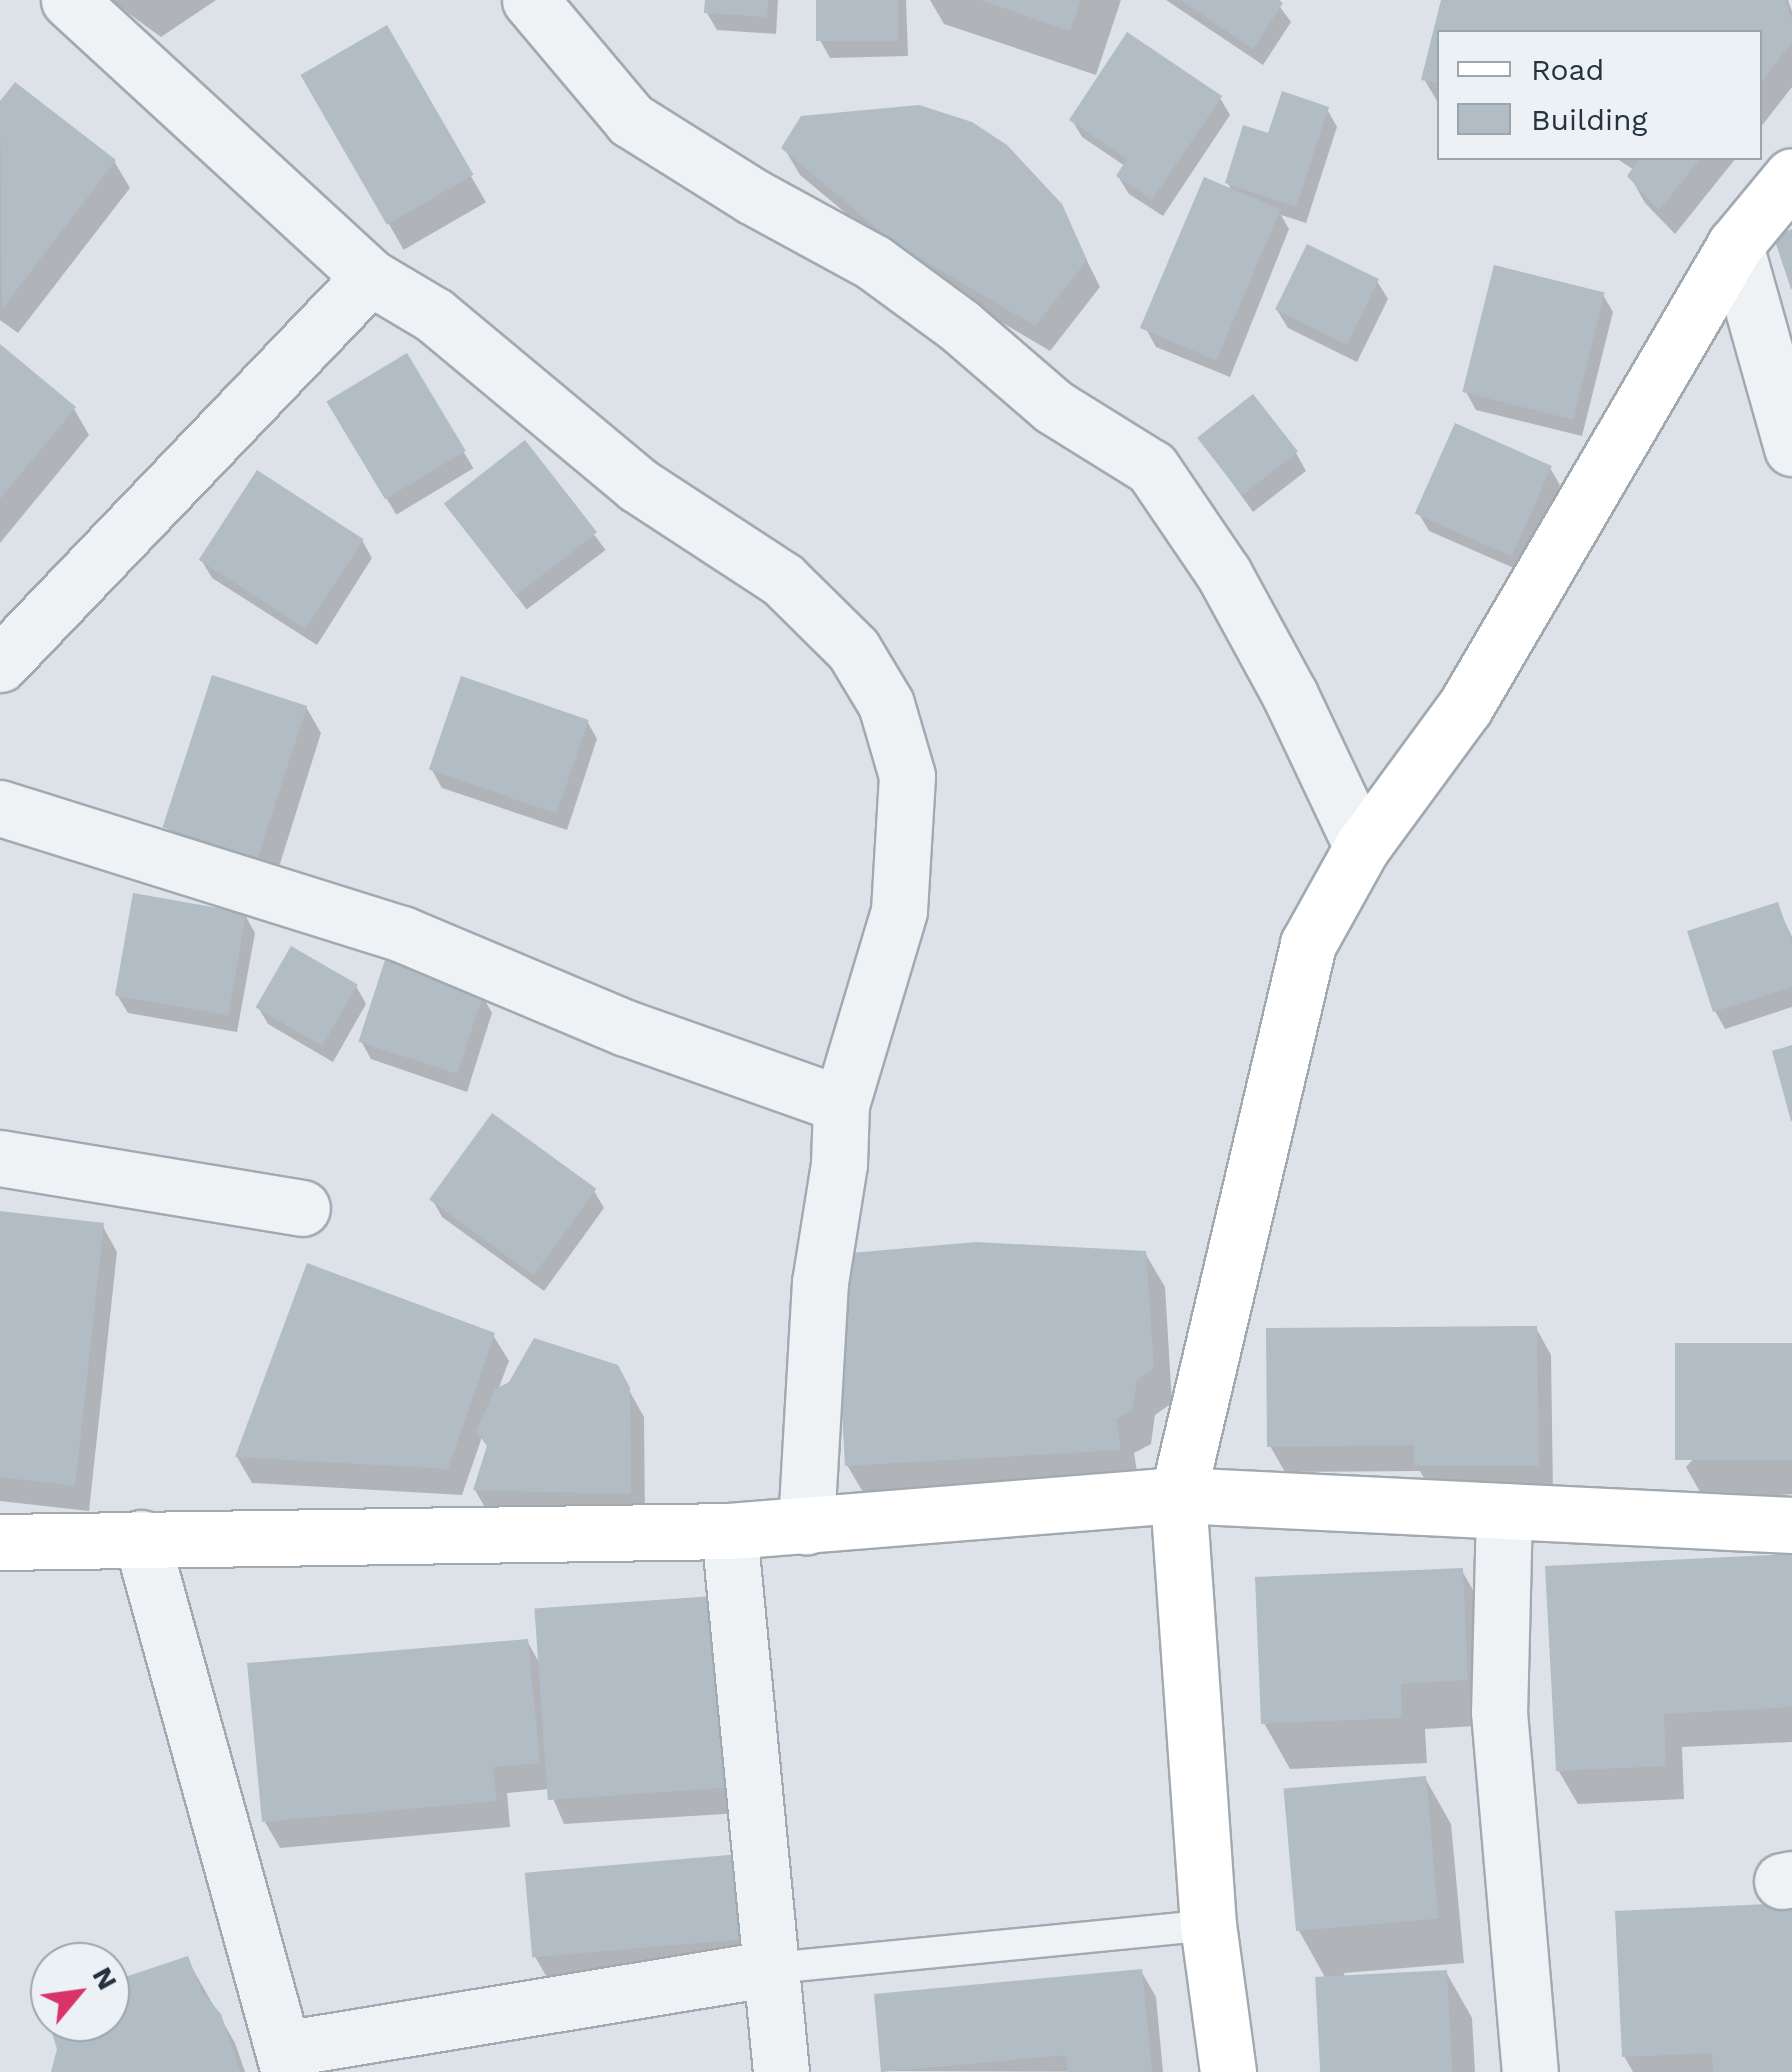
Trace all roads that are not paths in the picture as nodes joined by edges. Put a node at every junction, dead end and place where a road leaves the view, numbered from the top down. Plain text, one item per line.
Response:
1 (69, 0) edge
2 (530, 0) edge
3 (1792, 176) edge
4 (1735, 245) junction
5 (370, 276) junction
6 (1792, 448) edge
7 (0, 664) edge
8 (0, 808) edge
9 (1362, 848) junction
10 (841, 1104) junction
11 (0, 1158) edge
12 (302, 1208) dead end
13 (1178, 1495) junction
14 (1504, 1511) junction
15 (1792, 1525) edge
16 (806, 1527) junction
17 (729, 1531) junction
18 (140, 1538) junction
19 (0, 1542) edge
20 (1208, 1925) junction
21 (772, 1968) junction
22 (286, 2060) edge
23 (781, 2072) edge
24 (1228, 2072) edge
25 (1530, 2072) edge

1 - 5 street
2 - 9 street
3 - 4 street
4 - 6 street
4 - 9 street
5 - 7 street
5 - 10 street
8 - 10 street
9 - 13 street
10 - 16 street
11 - 12 street
13 - 14 street
13 - 16 street
13 - 20 street
14 - 15 street
14 - 25 street
16 - 17 street
17 - 18 street
17 - 21 street
18 - 19 street
18 - 22 street
20 - 21 lane
20 - 24 street
21 - 22 street
21 - 23 street

